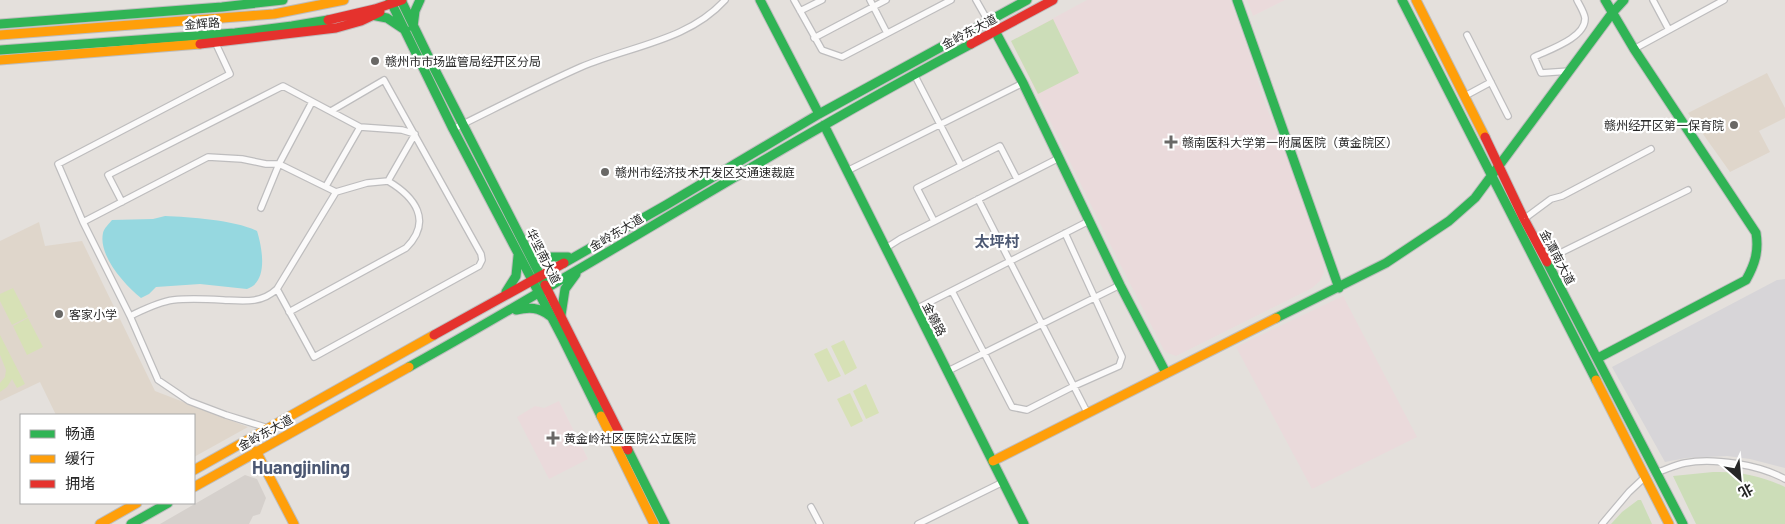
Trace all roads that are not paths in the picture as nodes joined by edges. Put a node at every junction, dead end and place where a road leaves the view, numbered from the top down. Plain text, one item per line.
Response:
1 (283, 0) edge
2 (342, 0) edge
3 (401, 0) edge
4 (420, 0) edge
5 (726, 0) edge
6 (760, 0) edge
7 (794, 0) edge
8 (822, 0) edge
9 (870, 0) edge
10 (886, 0) edge
11 (951, 0) edge
12 (976, 0) edge
13 (1027, 0) edge
14 (1053, 0) edge
15 (1237, 0) edge
16 (1402, 0) edge
17 (1416, 0) edge
18 (1577, 0) edge
19 (1605, 0) edge
20 (1624, 0) edge
21 (1653, 0) edge
22 (1724, 0) edge
23 (391, 2) edge
24 (873, 7) junction
25 (800, 11) junction
26 (1613, 12) junction
27 (354, 14) junction
28 (377, 15) junction
29 (988, 21) junction
30 (0, 24) edge
31 (409, 28) junction
32 (1669, 30) junction
33 (995, 31) junction
34 (887, 33) junction
35 (0, 35) edge
36 (1467, 35) dead end
37 (814, 38) junction
38 (216, 44) junction
39 (1634, 48) junction
40 (0, 50) edge
41 (0, 60) edge
42 (1570, 71) junction
43 (914, 74) junction
44 (1491, 82) junction
45 (1023, 83) junction
46 (1465, 96) junction
47 (312, 102) junction
48 (331, 111) junction
49 (819, 114) junction
50 (1508, 116) dead end
51 (462, 124) junction
52 (940, 124) junction
53 (824, 125) junction
54 (360, 127) junction
55 (454, 128) junction
56 (415, 134) junction
57 (1651, 149) dead end
58 (1059, 158) junction
59 (279, 164) junction
60 (961, 165) junction
61 (1500, 167) junction
62 (847, 171) junction
63 (1490, 178) junction
64 (1017, 179) junction
65 (388, 181) junction
66 (326, 186) junction
67 (1688, 190) dead end
68 (336, 192) junction
69 (978, 199) junction
70 (122, 202) junction
71 (666, 205) junction
72 (261, 208) dead end
73 (671, 214) junction
74 (1524, 219) junction
75 (934, 221) junction
76 (1089, 221) junction
77 (83, 222) junction
78 (1065, 233) junction
79 (886, 248) junction
80 (522, 251) junction
81 (576, 255) junction
82 (1546, 260) junction
83 (1010, 261) junction
84 (582, 267) junction
85 (536, 278) junction
86 (1120, 285) junction
87 (1339, 288) junction
88 (277, 289) junction
89 (543, 291) junction
90 (952, 291) junction
91 (1095, 297) junction
92 (501, 298) junction
93 (916, 309) junction
94 (289, 312) junction
95 (508, 312) junction
96 (130, 316) junction
97 (557, 317) junction
98 (1042, 324) junction
99 (984, 353) junction
100 (1598, 358) junction
101 (948, 372) junction
102 (1166, 373) junction
103 (1074, 386) junction
104 (1088, 414) junction
105 (268, 428) junction
106 (256, 451) junction
107 (993, 461) junction
108 (195, 469) edge
109 (1655, 473) junction
110 (1645, 477) junction
111 (1785, 479) edge
112 (1003, 482) junction
113 (195, 486) edge
114 (135, 504) edge
115 (166, 504) edge
116 (811, 507) dead end
117 (100, 524) edge
118 (131, 524) edge
119 (294, 524) edge
120 (654, 524) edge
121 (665, 524) edge
122 (820, 524) edge
123 (918, 524) edge
124 (1024, 524) edge
125 (1602, 524) edge
126 (1669, 524) edge
127 (1683, 524) edge

1 - 30 main road
2 - 35 main road, 金辉路
3 - 23 main road, 金辉路
3 - 31 main road, 华坚南大道
4 - 31 main road
5 - 51 street
6 - 49 main road
7 - 25 street
8 - 25 street
9 - 24 street
10 - 24 street
11 - 34 street
12 - 29 street
13 - 29 main road, 金岭东大道
14 - 33 main road, 金岭东大道
15 - 87 main road
16 - 63 main road, 金潭南大道
17 - 46 main road, 金潭南大道
18 - 42 street
19 - 26 main road
20 - 26 main road
21 - 32 street
22 - 32 street
23 - 27 main road, 金辉路
23 - 28 main road
23 - 31 main road, 华坚南大道
24 - 34 street
24 - 37 street
25 - 37 street
26 - 39 main road
26 - 42 main road
27 - 28 main road
27 - 40 main road, 金辉路
28 - 31 main road
28 - 38 main road
29 - 49 main road, 金岭东大道
31 - 51 main road, 华坚南大道
31 - 55 main road, 华坚南大道
32 - 39 street
33 - 43 main road, 金岭东大道
33 - 45 main road
34 - 37 street
36 - 44 street
38 - 41 main road
38 - 77 street
39 - 100 main road
42 - 61 main road
43 - 52 street
43 - 53 main road, 金岭东大道
44 - 46 street
44 - 50 street
45 - 52 street
45 - 58 main road
46 - 61 main road, 金潭南大道
47 - 48 street
47 - 59 street
47 - 70 street
48 - 54 street
48 - 56 street
49 - 71 main road, 金岭东大道
51 - 55 street
51 - 80 main road, 华坚南大道
52 - 60 street
52 - 62 street
53 - 62 main road, 金赣路
53 - 73 main road, 金岭东大道
54 - 56 street
54 - 66 street
55 - 80 main road, 华坚南大道
56 - 65 street
56 - 94 street
57 - 74 street
58 - 64 street
58 - 76 main road
59 - 66 street
59 - 70 street
59 - 72 street
60 - 64 street
60 - 75 street
61 - 63 main road
61 - 74 main road, 金潭南大道
62 - 79 main road, 金赣路
63 - 87 main road
63 - 110 main road, 金潭南大道
64 - 69 street
65 - 68 street
65 - 94 street
66 - 68 street
67 - 82 street
68 - 88 street
69 - 75 street
69 - 83 street
70 - 77 street
71 - 73 main road
71 - 81 main road, 金岭东大道
73 - 84 main road, 金岭东大道
74 - 82 main road, 金潭南大道
75 - 79 street
76 - 78 street
76 - 86 main road
77 - 96 street
78 - 83 street
78 - 91 street
79 - 93 main road, 金赣路
80 - 81 main road
80 - 85 main road, 华坚南大道
80 - 92 main road
81 - 85 main road, 金岭东大道
82 - 100 main road, 金潭南大道
83 - 90 street
83 - 98 street
84 - 89 main road, 金岭东大道
84 - 97 main road
85 - 89 main road, 华坚南大道
85 - 92 main road, 金岭东大道
86 - 91 street
86 - 102 main road
87 - 102 main road
88 - 94 street
88 - 96 street
89 - 95 main road, 金岭东大道
89 - 97 main road, 华坚南大道
90 - 93 street
90 - 99 street
91 - 98 street
91 - 103 street
92 - 105 main road, 金岭东大道
93 - 101 main road, 金赣路
95 - 97 main road
95 - 106 main road, 金岭东大道
96 - 105 street
97 - 120 main road, 华坚南大道
97 - 121 main road, 华坚南大道
98 - 99 street
98 - 103 street
99 - 101 street
99 - 103 street
100 - 109 main road, 金潭南大道
101 - 107 main road, 金赣路
102 - 104 main road
103 - 104 street
104 - 107 main road
105 - 108 main road, 金岭东大道
106 - 113 main road, 金岭东大道
106 - 119 main road
107 - 112 main road, 金赣路
109 - 111 street
109 - 127 main road, 金潭南大道
110 - 125 street
110 - 126 main road, 金潭南大道
112 - 123 street
112 - 124 main road, 金赣路
114 - 117 main road
115 - 118 main road
116 - 122 street

